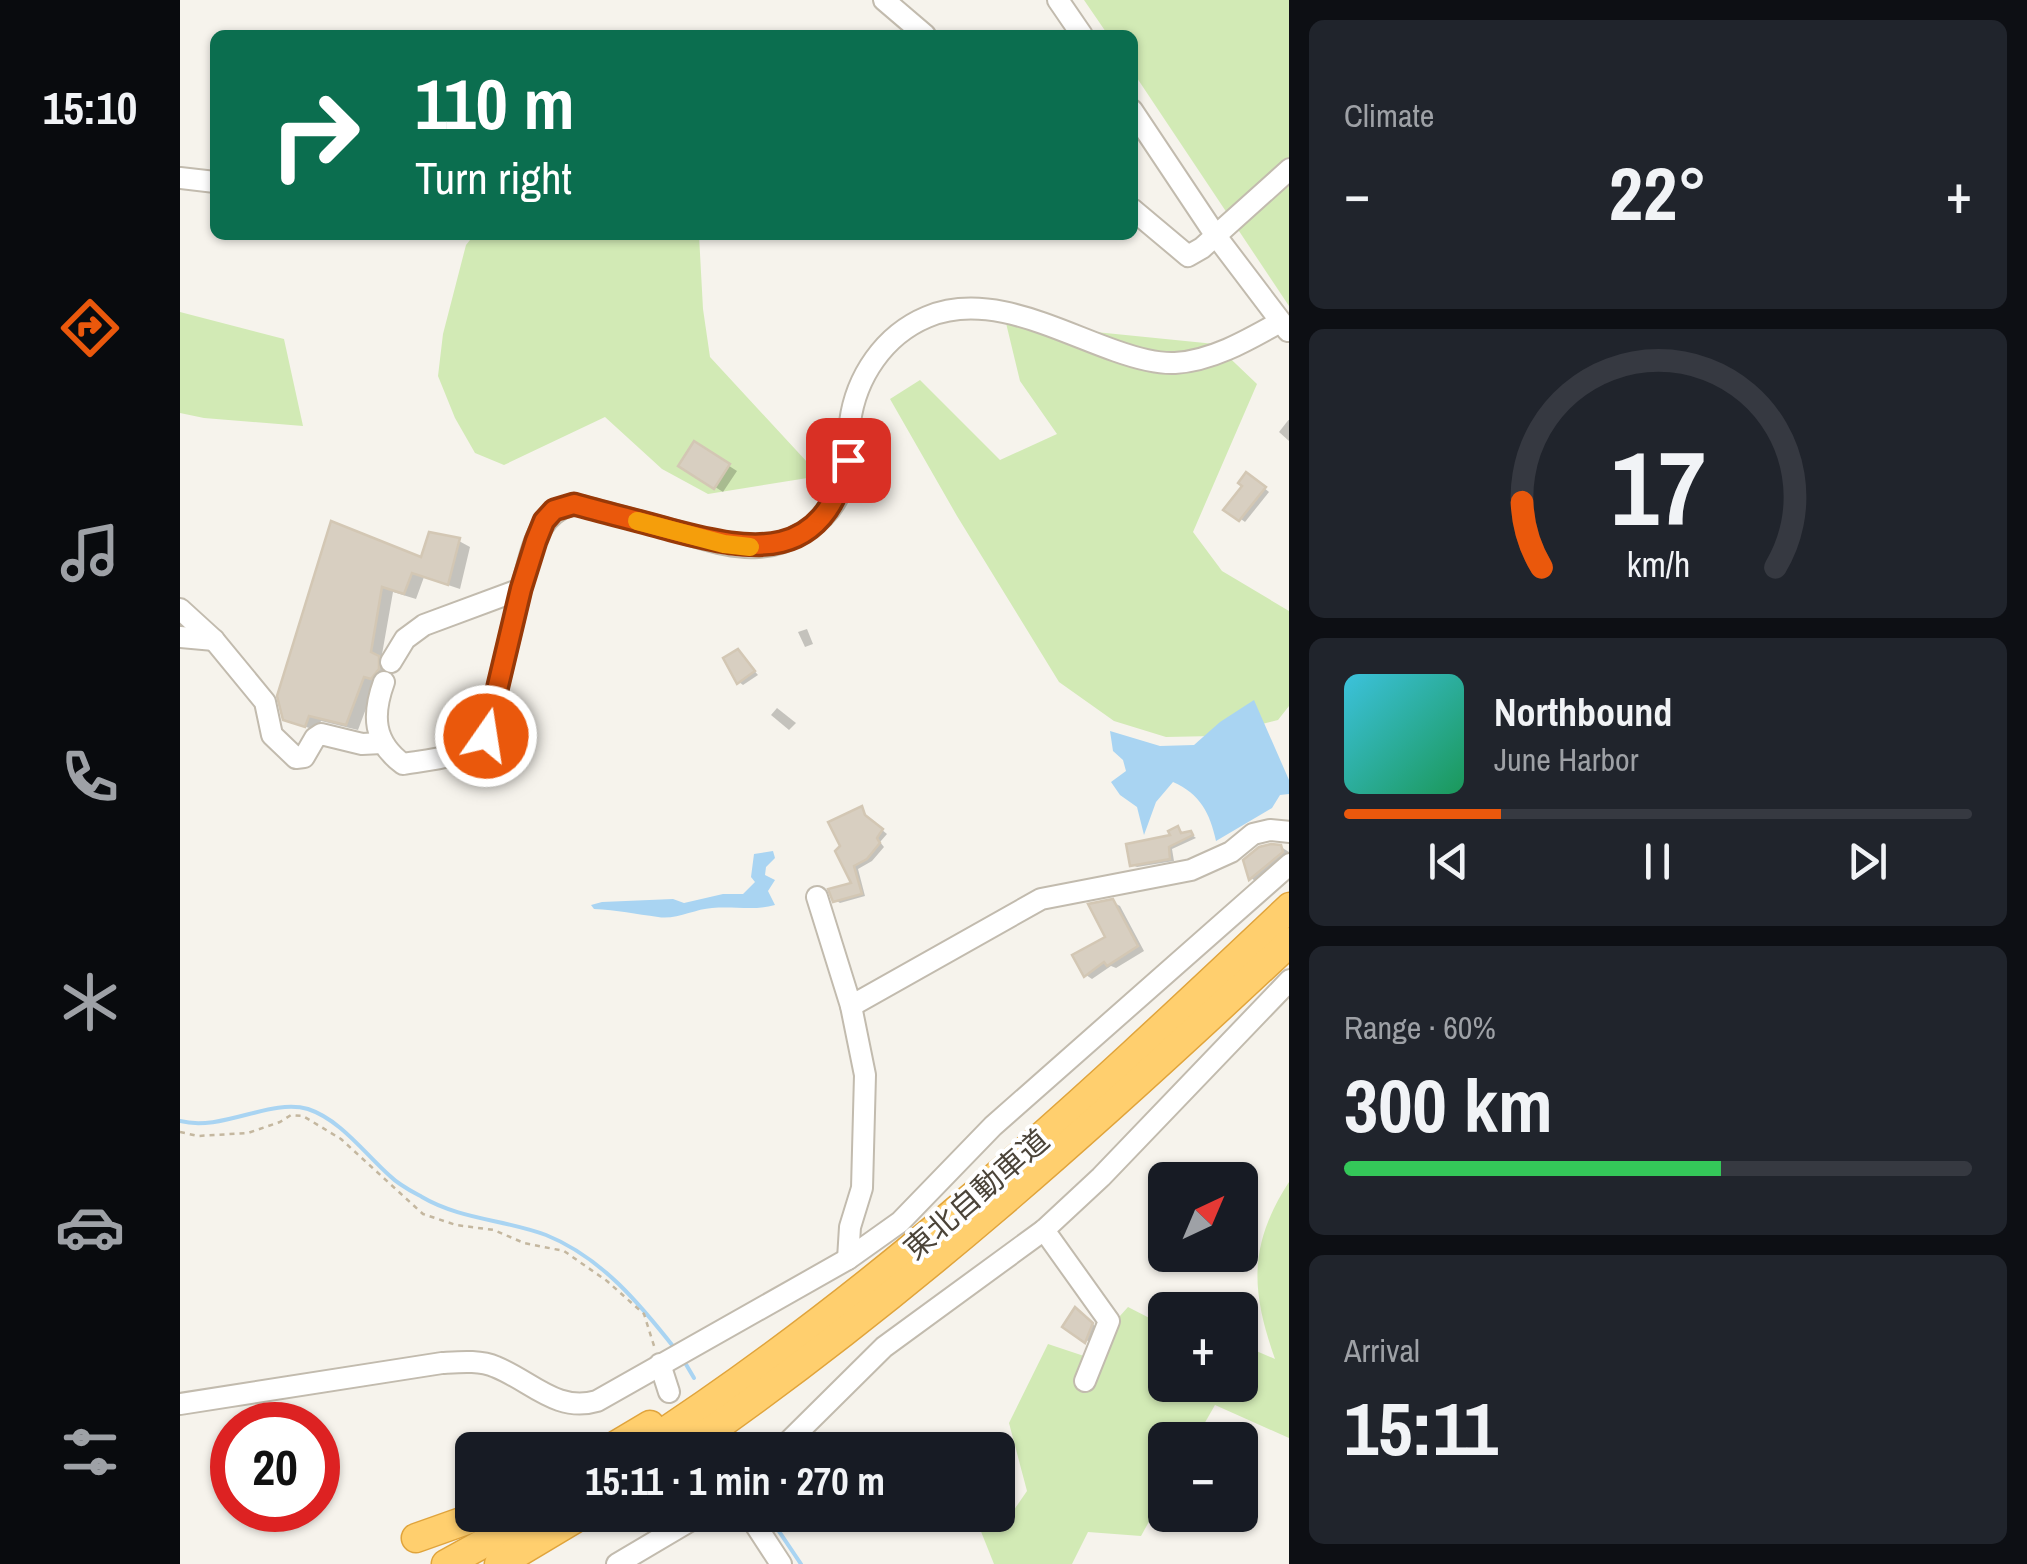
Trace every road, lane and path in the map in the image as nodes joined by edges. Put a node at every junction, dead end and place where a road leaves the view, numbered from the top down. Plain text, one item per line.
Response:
1 (884, 0) edge
2 (1058, 0) edge
3 (919, 30) edge
4 (1079, 30) edge
5 (1138, 119) edge
6 (1289, 170) edge
7 (180, 178) edge
8 (210, 181) edge
9 (1138, 214) edge
10 (1216, 236) junction
11 (1285, 327) edge
12 (521, 589) junction
13 (180, 609) edge
14 (180, 637) edge
15 (214, 640) junction
16 (382, 743) junction
17 (1289, 832) edge
18 (1289, 865) edge
19 (817, 897) dead end
20 (1289, 908) edge
21 (1289, 943) edge
22 (1289, 981) edge
23 (851, 1006) junction
24 (180, 1132) edge
25 (1044, 1230) junction
26 (848, 1259) junction
27 (860, 1293) junction
28 (660, 1364) junction
29 (1085, 1381) dead end
30 (669, 1392) dead end
31 (180, 1404) edge
32 (638, 1432) edge
33 (663, 1432) edge
34 (709, 1432) edge
35 (798, 1432) edge
36 (455, 1524) edge
37 (504, 1532) edge
38 (553, 1532) edge
39 (671, 1532) edge
40 (760, 1532) edge
41 (416, 1538) dead end
42 (446, 1564) edge
43 (499, 1564) edge
44 (617, 1564) edge
45 (781, 1564) edge

1 - 3 street
2 - 4 street
5 - 10 street
6 - 10 street
7 - 8 street
9 - 10 street
10 - 11 street
11 - 12 street
12 - 16 street
12 - 16 street
13 - 15 street
14 - 15 street
15 - 16 street
17 - 23 street
18 - 26 street
19 - 23 street
20 - 27 highway, 東北自動車道
21 - 34 highway, 東北自動車道
22 - 25 street
23 - 26 street
24 - 28 path
25 - 29 street
25 - 35 street
26 - 28 street
27 - 32 highway
27 - 33 highway, 東北自動車道
28 - 30 street
28 - 31 street
36 - 41 highway
37 - 42 highway
38 - 43 highway
39 - 44 street
40 - 45 street

